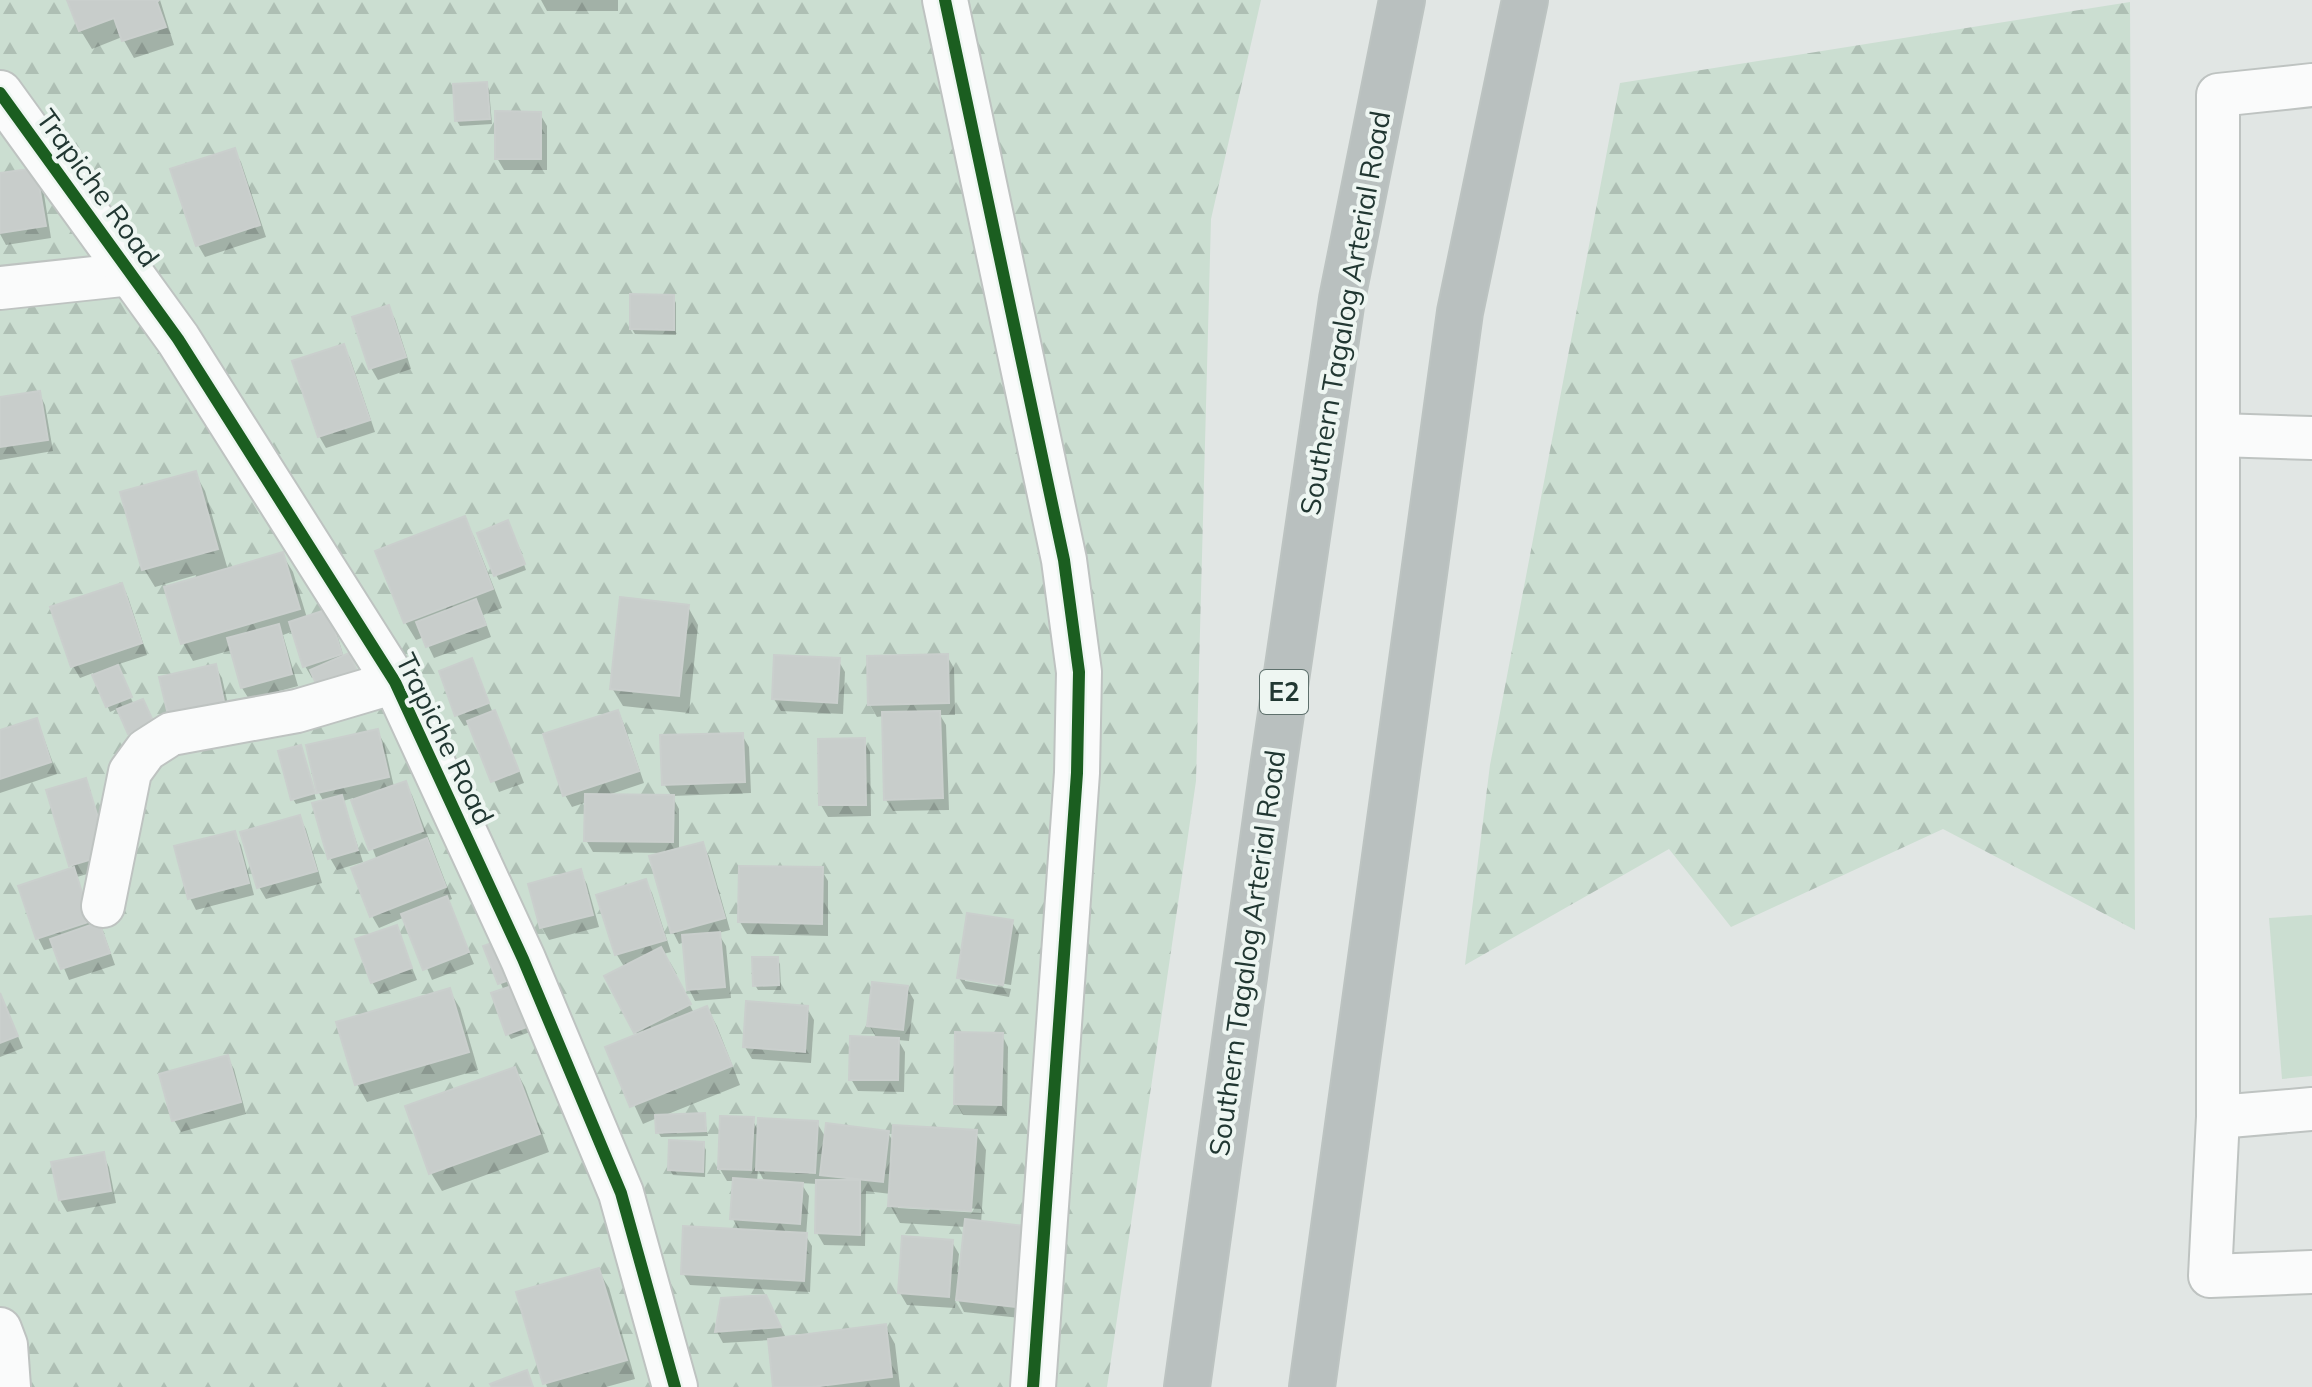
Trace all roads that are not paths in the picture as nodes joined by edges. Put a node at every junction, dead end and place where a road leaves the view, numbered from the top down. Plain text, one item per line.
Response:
1 (945, 0) edge
2 (1402, 0) edge
3 (1525, 0) edge
4 (2312, 85) edge
5 (0, 93) edge
6 (131, 274) junction
7 (0, 288) edge
8 (2218, 435) junction
9 (2312, 438) edge
10 (395, 682) junction
11 (103, 906) dead end
12 (2312, 1109) edge
13 (2218, 1117) junction
14 (2312, 1272) edge
15 (0, 1329) edge
16 (9, 1387) edge
17 (675, 1387) edge
18 (1033, 1387) edge
19 (1187, 1387) edge
20 (1312, 1387) edge

1 - 18 street
2 - 19 highway, Southern Tagalog Arterial Road / E2
3 - 20 highway
4 - 8 street
5 - 6 street, Trapiche Road
6 - 7 street
6 - 10 street, Trapiche Road
8 - 9 street
8 - 13 street
10 - 11 street
10 - 17 street, Trapiche Road
12 - 13 street
13 - 14 street
15 - 16 street

